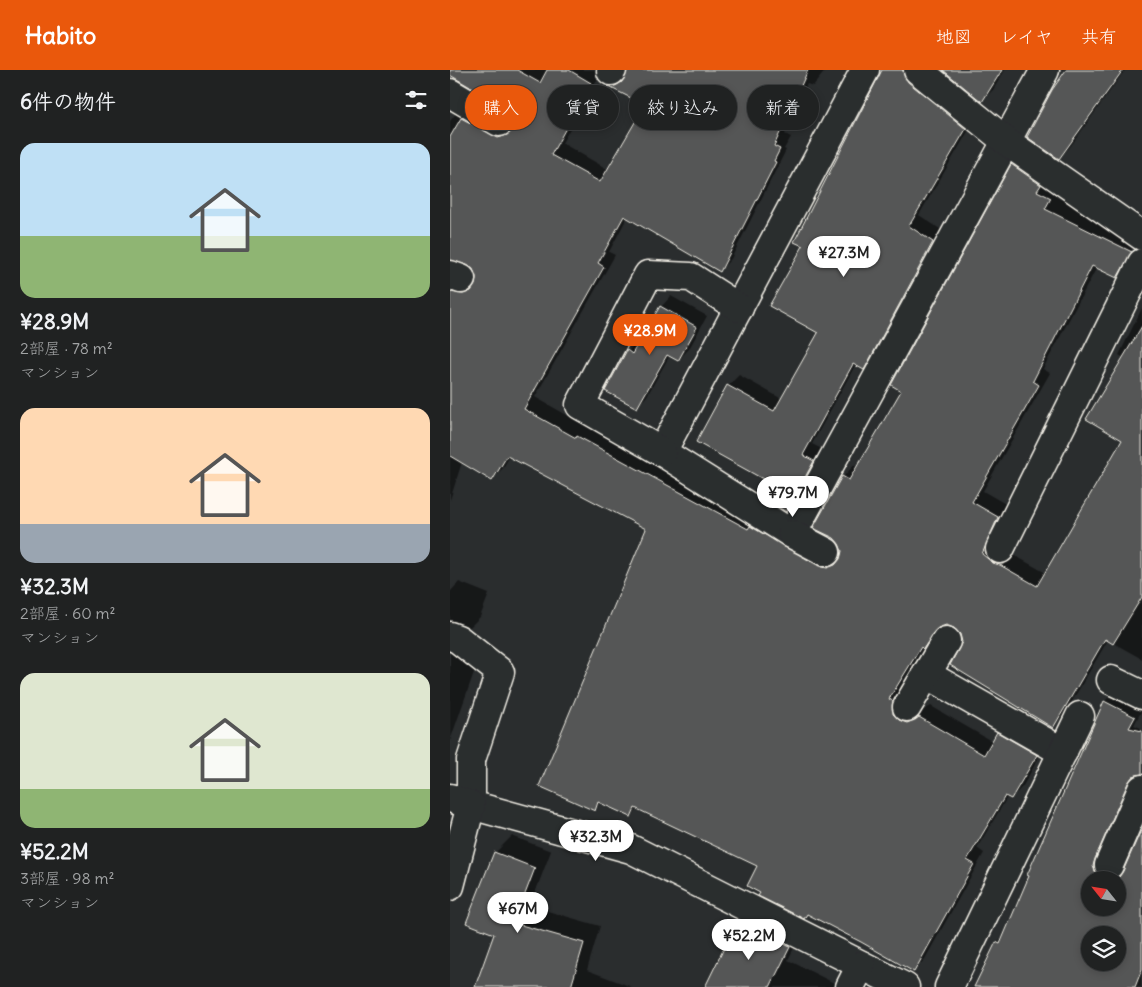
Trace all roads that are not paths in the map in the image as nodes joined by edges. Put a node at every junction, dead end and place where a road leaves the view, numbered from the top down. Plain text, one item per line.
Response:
1 (454, 70) edge
2 (865, 70) edge
3 (918, 70) edge
4 (1045, 70) edge
5 (450, 81) edge
6 (450, 93) edge
7 (465, 102) edge
8 (1007, 142) junction
9 (1142, 236) edge
10 (1142, 263) edge
11 (738, 308) junction
12 (662, 452) junction
13 (792, 534) junction
14 (1000, 549) dead end
15 (826, 552) dead end
16 (450, 636) edge
17 (946, 641) dead end
18 (926, 674) junction
19 (1111, 680) dead end
20 (1142, 695) edge
21 (907, 707) dead end
22 (1080, 716) dead end
23 (1063, 752) junction
24 (1142, 789) edge
25 (461, 802) edge
26 (1108, 865) dead end
27 (450, 886) edge
28 (856, 976) edge
29 (905, 987) edge
30 (949, 987) edge

1 - 5 street
2 - 11 street
3 - 8 street
4 - 8 street
6 - 7 street
8 - 9 street
8 - 13 street
10 - 14 street
11 - 12 street
11 - 12 street
12 - 13 street
13 - 15 street
16 - 25 street
17 - 18 street
18 - 21 street
18 - 23 street
19 - 20 street
22 - 23 street
23 - 30 street
24 - 26 street
25 - 27 street
25 - 28 street
28 - 29 street

